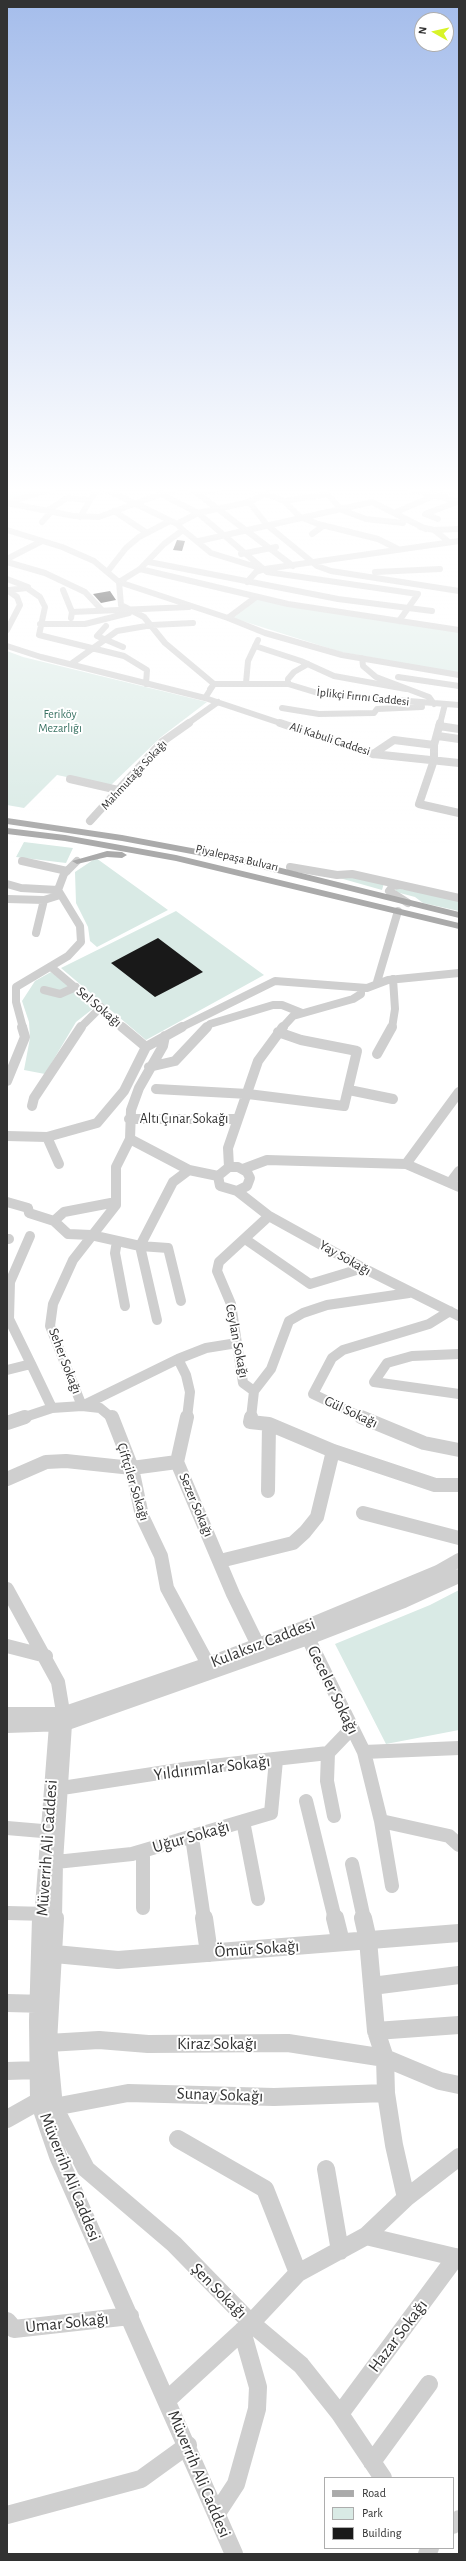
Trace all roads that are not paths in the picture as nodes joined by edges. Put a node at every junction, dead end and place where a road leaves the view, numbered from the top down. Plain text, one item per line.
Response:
1 (19, 607) edge
2 (45, 607) edge
3 (70, 607) edge
4 (98, 607) edge
5 (125, 607) edge
6 (195, 607) joint
7 (243, 607) edge
8 (311, 607) edge
9 (341, 607) edge
10 (396, 607) edge
11 (408, 608) junction
12 (101, 610) junction
13 (135, 610) junction
14 (337, 611) junction
15 (432, 611) dead end
16 (72, 612) junction
17 (7, 614) edge
18 (228, 618) junction
19 (100, 621) junction
20 (399, 621) junction
21 (12, 622) junction
22 (40, 624) junction
23 (69, 624) junction
24 (193, 624) dead end
25 (152, 625) junction
26 (106, 626) junction
27 (7, 630) edge
28 (459, 630) edge
29 (118, 631) junction
30 (265, 633) junction
31 (107, 639) junction
32 (7, 646) edge
33 (255, 646) junction
34 (122, 647) dead end
35 (94, 649) junction
36 (362, 658) junction
37 (71, 664) junction
38 (308, 664) junction
39 (424, 668) junction
40 (459, 675) edge
41 (398, 677) dead end
42 (414, 679) junction
43 (246, 683) junction
44 (146, 684) junction
45 (214, 684) junction
46 (288, 684) junction
47 (459, 686) edge
48 (406, 689) junction
49 (205, 698) junction
50 (218, 702) junction
51 (432, 704) junction
52 (445, 704) junction
53 (459, 705) edge
54 (282, 708) dead end
55 (438, 726) junction
56 (459, 729) edge
57 (438, 736) junction
58 (459, 739) edge
59 (434, 745) junction
60 (373, 754) junction
61 (434, 760) junction
62 (459, 763) edge
63 (70, 779) dead end
64 (118, 790) junction
65 (7, 812) edge
66 (459, 813) edge
67 (7, 816) edge
68 (40, 819) junction
69 (7, 821) edge
70 (90, 821) dead end
71 (7, 831) edge
72 (65, 838) junction
73 (159, 855) junction
74 (22, 861) dead end
75 (77, 861) junction
76 (290, 867) junction
77 (67, 871) junction
78 (7, 884) edge
79 (399, 885) junction
80 (348, 888) junction
81 (59, 893) junction
82 (459, 898) edge
83 (7, 899) edge
84 (44, 900) junction
85 (409, 904) junction
86 (398, 911) junction
87 (459, 916) edge
88 (459, 926) edge
89 (36, 933) dead end
90 (51, 967) junction
91 (459, 973) edge
92 (393, 979) junction
93 (377, 982) junction
94 (76, 987) junction
95 (11, 988) edge
96 (361, 988) junction
97 (44, 990) dead end
98 (101, 1007) junction
99 (302, 1013) junction
100 (278, 1032) junction
101 (165, 1036) junction
102 (146, 1047) junction
103 (377, 1054) dead end
104 (149, 1067) junction
105 (7, 1081) edge
106 (156, 1089) dead end
107 (349, 1090) junction
108 (459, 1092) edge
109 (248, 1094) junction
110 (393, 1100) dead end
111 (32, 1106) dead end
112 (129, 1119) junction
113 (238, 1119) junction
114 (7, 1136) edge
115 (47, 1137) junction
116 (130, 1139) junction
117 (59, 1164) dead end
118 (406, 1164) junction
119 (229, 1167) junction
120 (243, 1169) junction
121 (189, 1170) junction
122 (459, 1171) edge
123 (218, 1176) junction
124 (454, 1185) edge
125 (237, 1191) junction
126 (7, 1202) edge
127 (116, 1202) junction
128 (269, 1216) junction
129 (54, 1221) junction
130 (91, 1235) junction
131 (30, 1236) dead end
132 (245, 1239) junction
133 (117, 1241) junction
134 (140, 1246) junction
135 (363, 1268) junction
136 (409, 1293) junction
137 (181, 1301) dead end
138 (125, 1306) dead end
139 (455, 1314) edge
140 (157, 1320) dead end
141 (237, 1343) junction
142 (459, 1354) edge
143 (178, 1359) junction
144 (31, 1364) junction
145 (7, 1370) edge
146 (254, 1391) junction
147 (459, 1394) edge
148 (82, 1406) junction
149 (52, 1408) junction
150 (7, 1423) edge
151 (269, 1424) junction
152 (459, 1450) edge
153 (333, 1451) junction
154 (177, 1462) junction
155 (132, 1468) junction
156 (7, 1479) edge
157 (459, 1486) edge
158 (268, 1491) dead end
159 (363, 1513) dead end
160 (459, 1538) edge
161 (459, 1560) edge
162 (220, 1561) junction
163 (459, 1576) edge
164 (7, 1589) edge
165 (305, 1633) junction
166 (258, 1645) junction
167 (7, 1646) edge
168 (46, 1656) junction
169 (208, 1664) junction
170 (7, 1714) edge
171 (61, 1721) junction
172 (7, 1726) edge
173 (352, 1728) junction
174 (459, 1748) edge
175 (364, 1752) junction
176 (328, 1753) junction
177 (276, 1760) junction
178 (62, 1788) junction
179 (306, 1802) dead end
180 (334, 1816) dead end
181 (243, 1821) junction
182 (381, 1821) junction
183 (7, 1828) edge
184 (53, 1832) junction
185 (192, 1837) junction
186 (459, 1845) edge
187 (143, 1851) junction
188 (56, 1862) junction
189 (352, 1864) dead end
190 (392, 1886) dead end
191 (258, 1899) dead end
192 (143, 1908) dead end
193 (7, 1913) edge
194 (48, 1914) junction
195 (459, 1933) edge
196 (368, 1940) junction
197 (341, 1942) junction
198 (208, 1952) junction
199 (55, 1954) junction
200 (459, 1975) edge
201 (372, 1986) junction
202 (7, 2003) edge
203 (45, 2004) junction
204 (459, 2025) edge
205 (376, 2031) junction
206 (48, 2043) junction
207 (385, 2058) junction
208 (38, 2070) junction
209 (7, 2071) edge
210 (459, 2085) edge
211 (386, 2093) junction
212 (47, 2104) junction
213 (7, 2119) edge
214 (178, 2139) dead end
215 (459, 2157) edge
216 (326, 2169) dead end
217 (406, 2198) junction
218 (366, 2236) junction
219 (340, 2251) junction
220 (458, 2257) edge
221 (298, 2273) junction
222 (130, 2316) junction
223 (7, 2322) edge
224 (247, 2327) junction
225 (429, 2384) dead end
226 (167, 2400) junction
227 (340, 2414) junction
228 (188, 2445) junction
229 (372, 2462) junction
230 (382, 2477) edge
231 (217, 2513) junction
232 (7, 2515) edge
233 (234, 2554) edge

1 - 21 street
2 - 22 street
3 - 16 street
4 - 12 street
5 - 13 street
6 - 13 street
6 - 18 street
7 - 18 street
8 - 14 street
9 - 14 street
10 - 11 street
11 - 15 street
11 - 20 street
12 - 13 street
12 - 16 street
13 - 19 street
13 - 25 street
14 - 20 street
16 - 23 street
17 - 21 street
18 - 30 street
19 - 23 street
19 - 26 street
20 - 28 street
21 - 27 street
22 - 23 street
22 - 35 street
24 - 25 street
25 - 29 street
25 - 45 street
26 - 29 street
26 - 31 street
29 - 31 street
30 - 33 street
30 - 36 street
31 - 34 street
31 - 35 street
32 - 37 street, Ali Kabuli Caddesi
33 - 38 street
33 - 43 street
35 - 37 street
35 - 44 street
36 - 39 street
36 - 48 street
37 - 44 street, Ali Kabuli Caddesi
38 - 46 street
38 - 48 street
39 - 40 street
39 - 42 street
41 - 42 street
42 - 47 street
43 - 45 street, İplikçi Fırını Caddesi
43 - 46 street, İplikçi Fırını Caddesi
44 - 49 street, Ali Kabuli Caddesi
45 - 49 street
46 - 51 street, İplikçi Fırını Caddesi
48 - 51 street
49 - 50 street, Ali Kabuli Caddesi
50 - 60 street, Ali Kabuli Caddesi
50 - 64 street, Mahmutağa Sokağı
51 - 52 street, İplikçi Fırını Caddesi
51 - 54 street
52 - 53 street, İplikçi Fırını Caddesi
52 - 55 street
55 - 56 street
55 - 57 street
57 - 58 street
57 - 59 street
59 - 60 street
59 - 61 street
60 - 61 street, Ali Kabuli Caddesi
61 - 62 street, Ali Kabuli Caddesi
61 - 66 street
63 - 64 street
64 - 70 street, Mahmutağa Sokağı
65 - 68 main road
67 - 68 main road
68 - 76 main road
69 - 80 main road, Piyalepaşa Bulvarı
71 - 72 main road, Piyalepaşa Bulvarı
72 - 73 main road, Piyalepaşa Bulvarı
72 - 75 main road
73 - 75 main road
73 - 86 main road, Piyalepaşa Bulvarı
74 - 77 street
75 - 77 street
76 - 79 street
76 - 80 main road
77 - 81 street
78 - 81 street
79 - 82 street
79 - 85 street
80 - 85 main road, Piyalepaşa Bulvarı
81 - 84 street
81 - 90 street
83 - 84 street
84 - 89 street
85 - 87 main road, Piyalepaşa Bulvarı
86 - 88 main road, Piyalepaşa Bulvarı
86 - 93 street
90 - 94 street, Sel Sokağı
90 - 95 street
91 - 92 street
92 - 93 street
92 - 103 street
93 - 96 street
94 - 97 street
94 - 98 street, Sel Sokağı
95 - 105 street
96 - 99 street
96 - 101 street
98 - 102 street, Sel Sokağı
98 - 111 street
99 - 100 street
99 - 104 street
100 - 107 street
100 - 109 street
101 - 102 street
101 - 104 street
102 - 115 street
104 - 112 street
106 - 109 street
107 - 109 street
107 - 110 street
108 - 118 street
109 - 113 street
112 - 113 street, Altı Çınar Sokağı
112 - 116 street
113 - 119 street
114 - 115 street
115 - 117 street
116 - 121 street
116 - 127 street
118 - 120 street
118 - 124 street
119 - 120 street
119 - 123 street
120 - 125 street
121 - 123 street
121 - 134 street
122 - 124 street
123 - 125 street
125 - 128 street, Yay Sokağı
126 - 129 street
127 - 129 street
127 - 130 street, Seher Sokağı
128 - 132 street, Ceylan Sokağı
128 - 135 street, Yay Sokağı
129 - 130 street
130 - 133 street
130 - 148 street, Seher Sokağı
131 - 144 street
132 - 135 street
132 - 141 street, Ceylan Sokağı
133 - 134 street
133 - 138 street
134 - 137 street
134 - 140 street
135 - 136 street, Yay Sokağı
136 - 139 street, Yay Sokağı
136 - 146 street
139 - 152 street, Gül Sokağı
141 - 143 street
141 - 146 street, Ceylan Sokağı
142 - 147 street
143 - 148 street
143 - 154 street, Sezer Sokağı
144 - 145 street
144 - 149 street
146 - 151 street
148 - 149 street
148 - 155 street, Çiftçiler Sokağı
149 - 150 street
151 - 153 street
151 - 158 street
153 - 157 street
153 - 162 street
154 - 155 street
154 - 162 street, Sezer Sokağı
155 - 156 street
155 - 169 street, Çiftçiler Sokağı
159 - 160 street
161 - 165 street, Kulaksız Caddesi
162 - 166 street, Sezer Sokağı
163 - 165 street, Kulaksız Caddesi
164 - 168 street
165 - 166 street, Kulaksız Caddesi
165 - 171 street, Kulaksız Caddesi
165 - 173 street, Geceler Sokağı
166 - 169 street, Kulaksız Caddesi
167 - 168 street
168 - 171 street
169 - 171 street, Kulaksız Caddesi
170 - 171 street
171 - 172 street
171 - 178 street, Müverrih Ali Caddesi
171 - 184 street, Müverrih Ali Caddesi
173 - 175 street, Geceler Sokağı
173 - 176 street
174 - 175 street
175 - 182 street, Geceler Sokağı
176 - 177 street, Yıldırımlar Sokağı
176 - 180 street
177 - 178 street, Yıldırımlar Sokağı
177 - 181 street, Uğur Sokağı
178 - 184 street, Müverrih Ali Caddesi
179 - 197 street
181 - 185 street, Uğur Sokağı
181 - 191 street
182 - 186 street
182 - 190 street
183 - 184 street
184 - 188 street, Müverrih Ali Caddesi
184 - 194 street, Müverrih Ali Caddesi
185 - 187 street, Uğur Sokağı
185 - 198 street
187 - 188 street, Uğur Sokağı
187 - 192 street
188 - 194 street, Müverrih Ali Caddesi
189 - 196 street
193 - 194 street
194 - 199 street, Müverrih Ali Caddesi
194 - 203 street, Müverrih Ali Caddesi
195 - 196 street, Ömür Sokağı
196 - 197 street, Ömür Sokağı
196 - 201 street
197 - 198 street, Ömür Sokağı
198 - 199 street, Ömür Sokağı
199 - 203 street, Müverrih Ali Caddesi
200 - 201 street
201 - 205 street
202 - 203 street
203 - 206 street, Müverrih Ali Caddesi
203 - 208 street, Müverrih Ali Caddesi
204 - 205 street
205 - 207 street
206 - 207 street, Kiraz Sokağı
206 - 212 street, Müverrih Ali Caddesi
207 - 210 street, Kiraz Sokağı
207 - 211 street
208 - 209 street
208 - 212 street, Müverrih Ali Caddesi
211 - 212 street, Sunay Sokağı
211 - 217 street
212 - 213 street, Sunay Sokağı
212 - 222 street, Müverrih Ali Caddesi
212 - 224 street, Şen Sokağı
214 - 221 street
215 - 217 street
216 - 219 street
217 - 218 street
218 - 219 street
218 - 220 street
219 - 221 street
220 - 227 street, Hazar Sokağı
221 - 224 street
222 - 223 street, Umar Sokağı
222 - 226 street, Müverrih Ali Caddesi
224 - 226 street
224 - 227 street, Şen Sokağı
224 - 231 street
225 - 229 street
226 - 228 street, Müverrih Ali Caddesi
227 - 229 street, Şen Sokağı
228 - 231 street, Müverrih Ali Caddesi
228 - 232 street
229 - 230 street, Şen Sokağı
231 - 233 street, Müverrih Ali Caddesi

